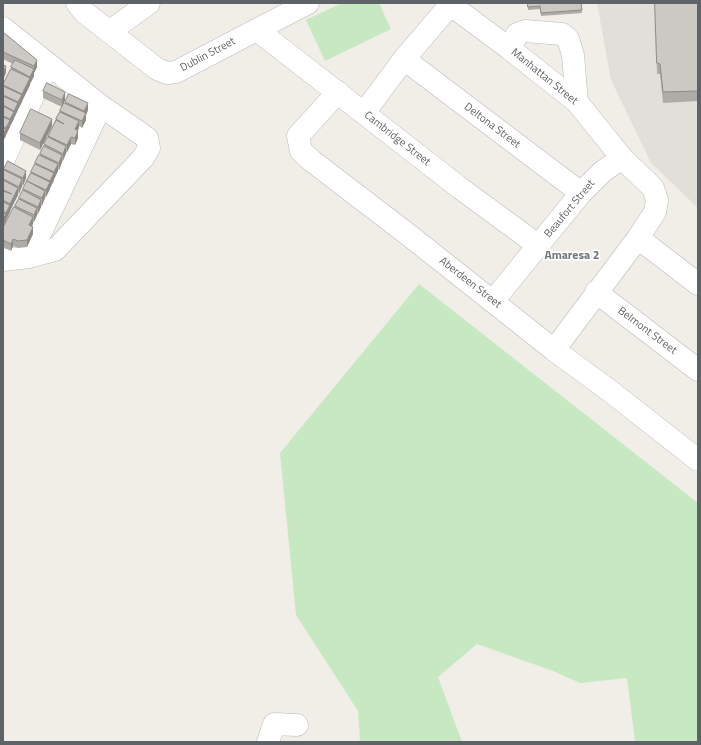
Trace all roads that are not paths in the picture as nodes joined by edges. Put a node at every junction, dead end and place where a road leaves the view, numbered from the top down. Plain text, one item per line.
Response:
1 (77, 3) edge
2 (148, 3) edge
3 (308, 3) edge
4 (449, 4) edge
5 (3, 28) edge
6 (257, 30) junction
7 (109, 32) junction
8 (510, 49) junction
9 (404, 59) junction
10 (48, 64) junction
11 (338, 92) junction
12 (577, 102) junction
13 (101, 106) junction
14 (364, 113) junction
15 (622, 158) junction
16 (3, 161) edge
17 (581, 193) junction
18 (638, 238) junction
19 (539, 246) junction
20 (29, 258) junction
21 (3, 260) edge
22 (698, 284) edge
23 (596, 292) junction
24 (493, 302) junction
25 (554, 350) junction
26 (698, 370) edge
27 (698, 460) edge
28 (297, 725) dead end
29 (268, 742) edge

1 - 7 street, Dublin Street
2 - 7 street
3 - 6 street, Dublin Street
4 - 8 street, Manhattan Street
4 - 9 street
5 - 10 street
6 - 7 street, Dublin Street
6 - 11 street, Cambridge Street
8 - 12 street, Manhattan Street
8 - 12 street
9 - 14 street
9 - 17 street, Deltona Street
10 - 13 street
10 - 16 street
11 - 14 street, Cambridge Street
11 - 24 street, Aberdeen Street
12 - 15 street, Manhattan Street
13 - 20 street
13 - 20 street
14 - 19 street, Cambridge Street
15 - 17 street, Beaufort Street
15 - 18 street, Manhattan Street
17 - 19 street, Beaufort Street
18 - 22 street
18 - 23 street
19 - 24 street, Beaufort Street
20 - 21 street
23 - 25 street
23 - 26 street, Belmont Street
24 - 25 street, Aberdeen Street
25 - 27 street, Aberdeen Street
28 - 29 street

